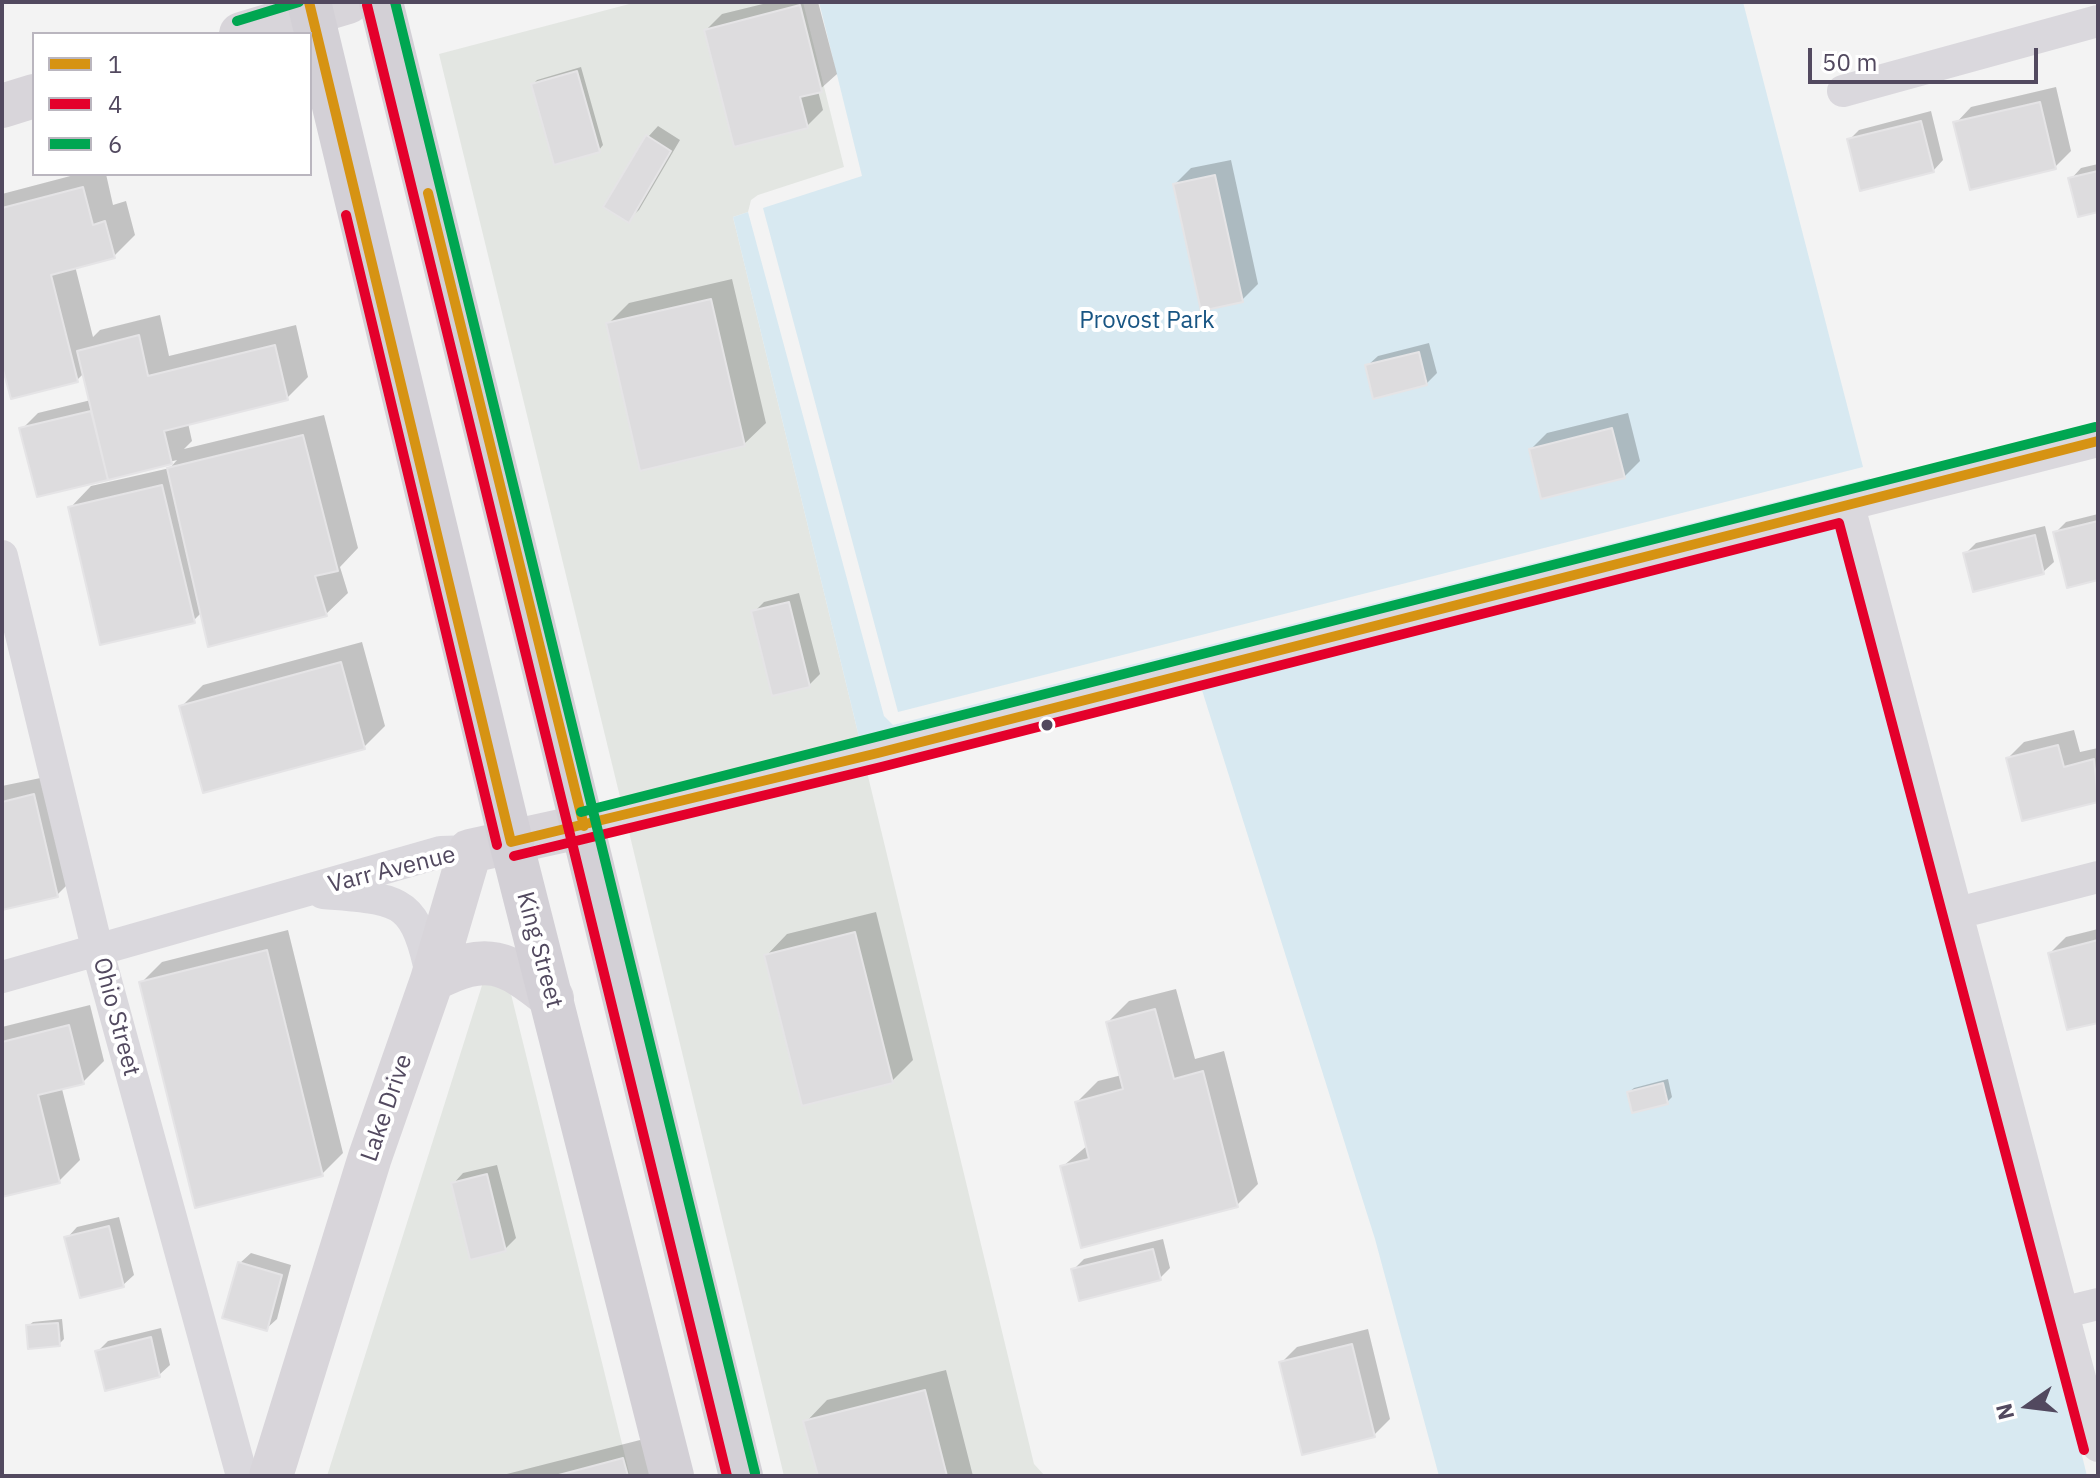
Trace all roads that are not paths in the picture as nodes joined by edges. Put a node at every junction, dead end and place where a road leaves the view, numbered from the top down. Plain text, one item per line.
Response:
1 (381, 2) edge
2 (323, 6) edge
3 (2098, 21) edge
4 (247, 32) edge
5 (1843, 91) dead end
6 (32, 97) edge
7 (2, 106) edge
8 (2098, 441) edge
9 (1849, 506) junction
10 (2, 556) edge
11 (584, 826) junction
12 (490, 847) junction
13 (2098, 877) edge
14 (304, 892) junction
15 (1958, 913) junction
16 (98, 952) junction
17 (2, 977) edge
18 (432, 980) junction
19 (552, 998) junction
20 (2098, 1304) edge
21 (2065, 1312) junction
22 (2098, 1446) edge
23 (242, 1476) edge
24 (271, 1476) edge
25 (672, 1476) edge
26 (741, 1476) edge

1 - 11 main road
2 - 4 street
2 - 12 main road, King Street
3 - 5 street
6 - 7 street
8 - 9 street
9 - 11 street
9 - 15 street
10 - 16 street, Ohio Street
11 - 12 street
11 - 26 main road
12 - 14 street, Varr Avenue
12 - 18 street, Lake Drive
12 - 19 main road, King Street
13 - 15 street
14 - 16 street
14 - 18 street, Varr Avenue
15 - 21 street
16 - 17 street
16 - 23 street, Ohio Street
18 - 19 street
18 - 24 street, Lake Drive
19 - 25 main road, King Street
20 - 21 street
21 - 22 street

